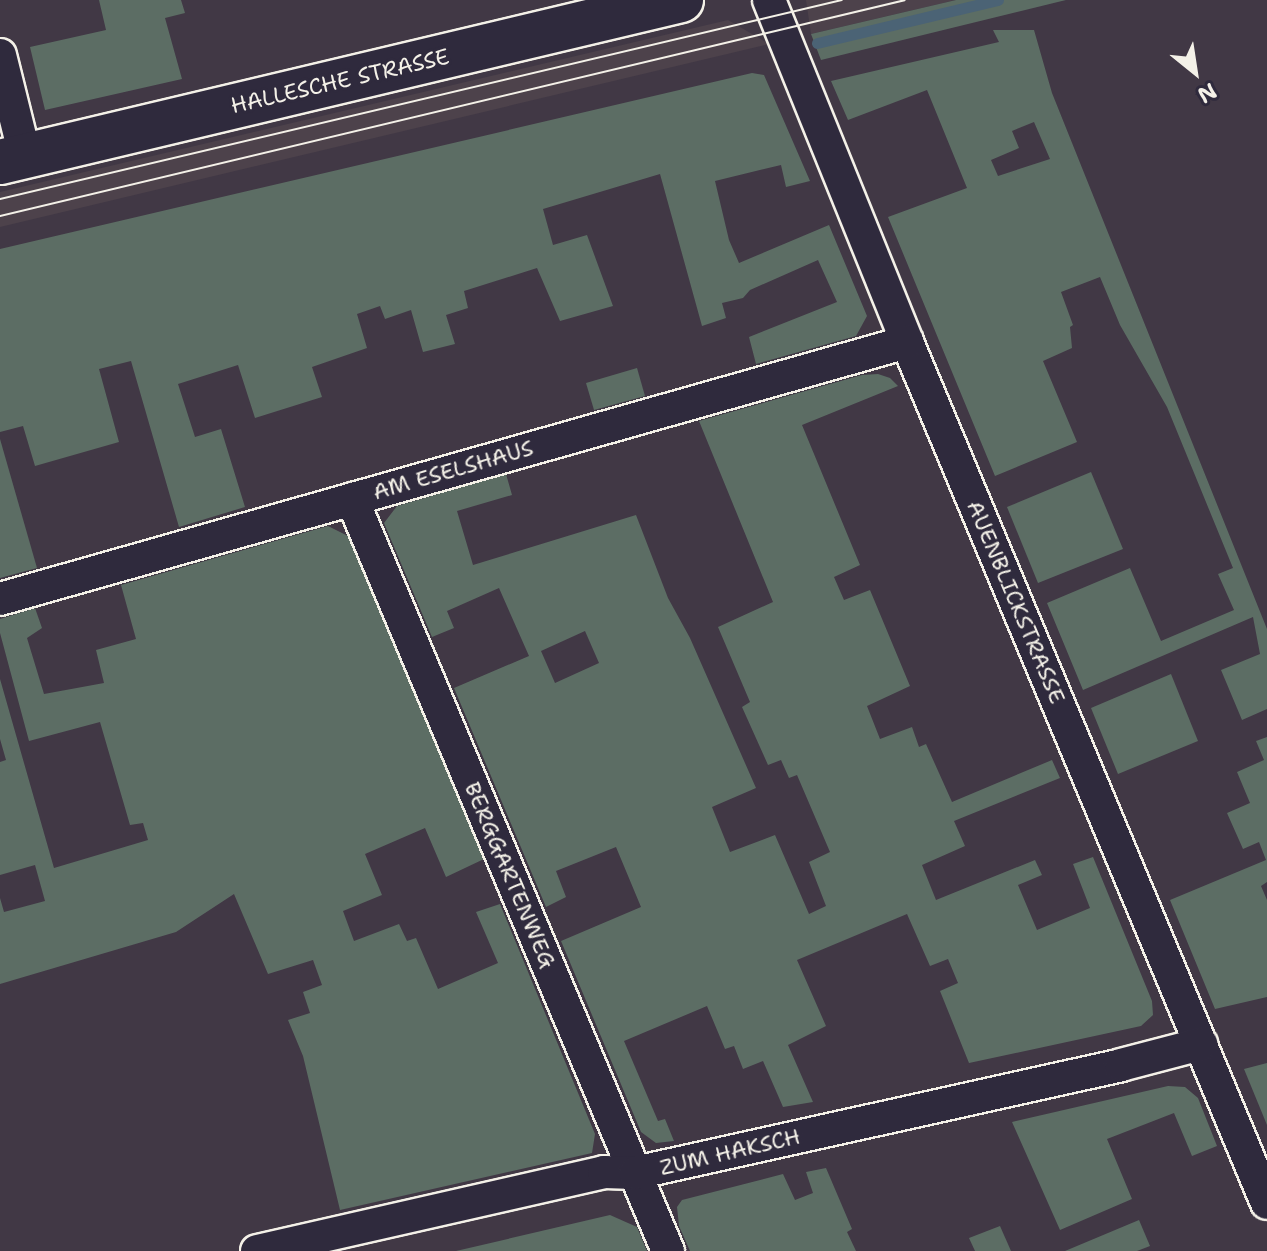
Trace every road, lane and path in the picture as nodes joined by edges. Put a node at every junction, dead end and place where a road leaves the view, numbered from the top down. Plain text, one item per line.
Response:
1 (681, 0) edge
2 (769, 0) edge
3 (0, 55) edge
4 (12, 159) edge
5 (907, 342) junction
6 (352, 499) junction
7 (0, 599) edge
8 (1201, 1044) junction
9 (635, 1173) junction
10 (1267, 1203) edge
11 (257, 1251) edge
12 (668, 1251) edge

1 - 4 street, HALLESCHE STRASSE
2 - 5 street, AUENBLICKSTRASSE
3 - 4 street
5 - 6 street, AM ESELSHAUS
5 - 8 street, AUENBLICKSTRASSE
6 - 7 street, AM ESELSHAUS
6 - 9 street, BERGGARTENWEG
8 - 9 street, ZUM HAKSCH
8 - 10 street, AUENBLICKSTRASSE
9 - 11 street, ZUM HAKSCH
9 - 12 street, BERGGARTENWEG

